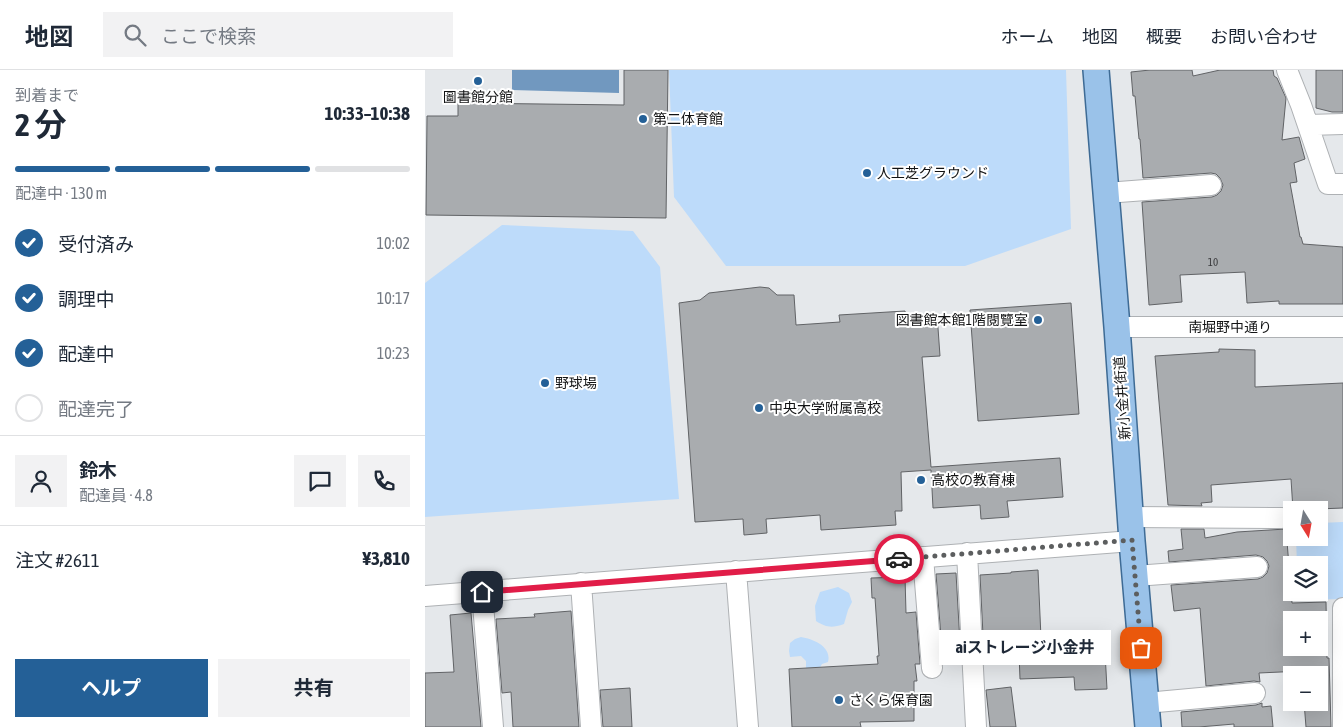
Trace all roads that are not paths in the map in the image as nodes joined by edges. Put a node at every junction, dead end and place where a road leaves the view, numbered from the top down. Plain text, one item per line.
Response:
1 (1096, 70) edge
2 (1287, 70) edge
3 (1343, 124) edge
4 (1308, 125) junction
5 (1343, 184) edge
6 (1211, 185) dead end
7 (1106, 194) junction
8 (1117, 327) junction
9 (1343, 327) edge
10 (1282, 518) dead end
11 (1131, 529) junction
12 (967, 553) junction
13 (923, 557) junction
14 (1257, 567) dead end
15 (736, 571) junction
16 (1135, 576) junction
17 (581, 583) junction
18 (482, 592) junction
19 (425, 596) edge
20 (1343, 608) edge
21 (932, 668) dead end
22 (1255, 693) dead end
23 (1146, 703) junction
24 (493, 727) edge
25 (591, 727) edge
26 (748, 727) edge
27 (976, 727) edge
28 (1147, 727) edge
29 (1343, 727) edge

1 - 7 main road, 新小金井街道
2 - 4 street
3 - 4 street
4 - 5 street
6 - 7 street
7 - 8 main road, 新小金井街道
8 - 9 street, 南堀野中通り
8 - 11 main road, 新小金井街道
10 - 11 street
11 - 12 street
11 - 16 main road, 新小金井街道
12 - 13 street
12 - 27 street
13 - 15 street
13 - 21 street
14 - 16 street
15 - 17 street
15 - 26 street
16 - 23 main road, 新小金井街道
17 - 18 street
17 - 25 street
18 - 19 street
18 - 24 street
20 - 29 street
22 - 23 street
23 - 28 main road, 新小金井街道

